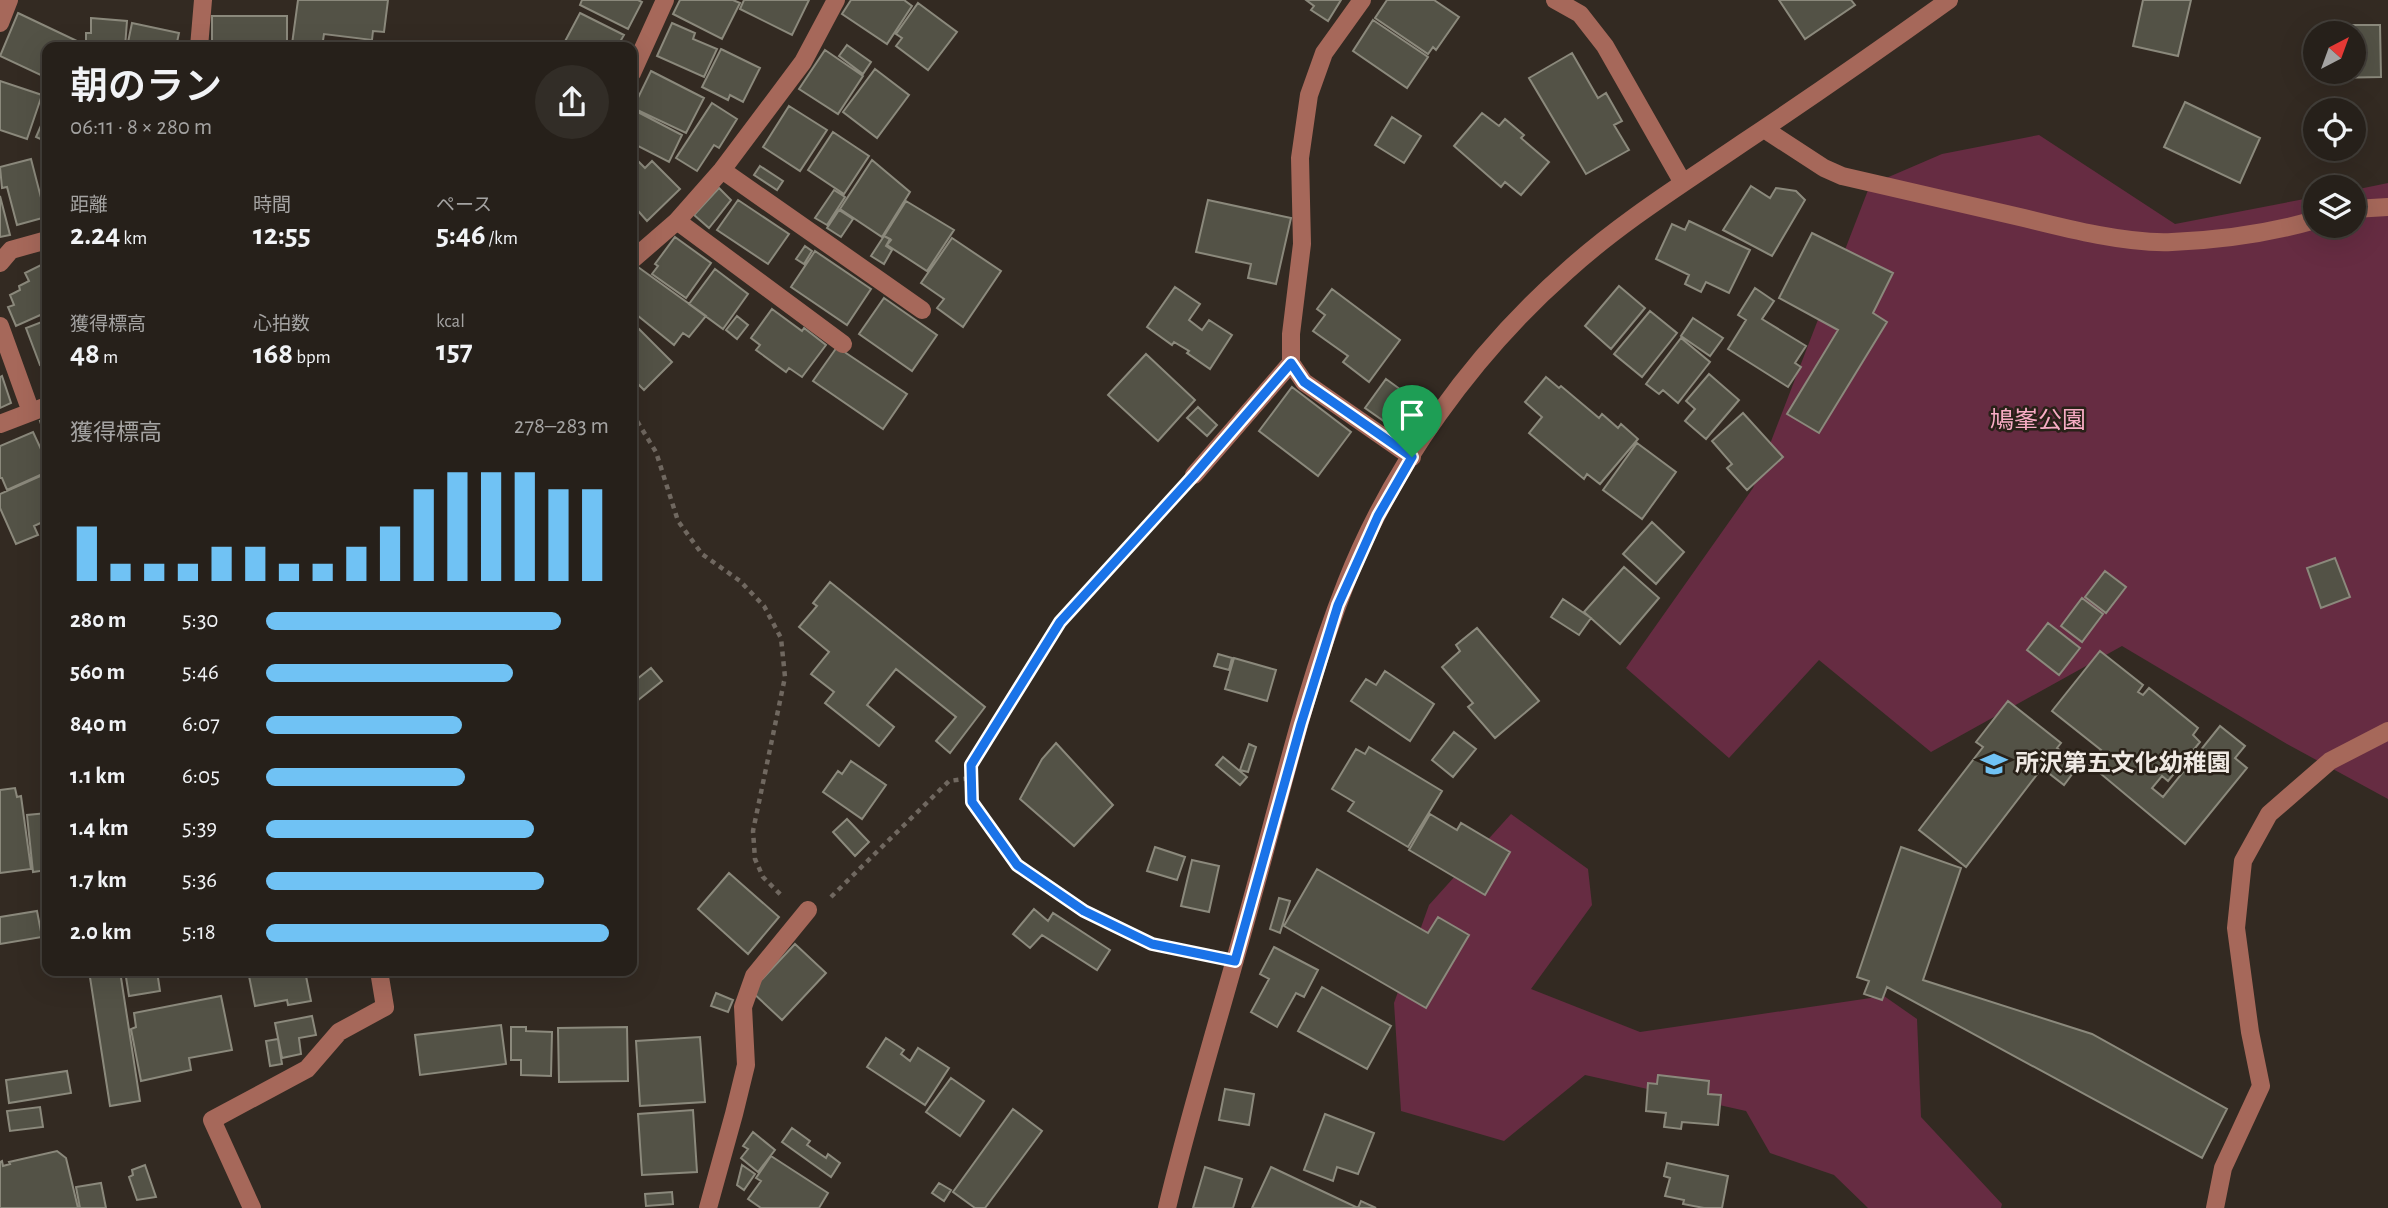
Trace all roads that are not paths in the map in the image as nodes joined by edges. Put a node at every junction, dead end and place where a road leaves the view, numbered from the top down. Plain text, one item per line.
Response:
1 (9, 0) edge
2 (203, 0) edge
3 (665, 0) edge
4 (836, 0) edge
5 (1362, 0) edge
6 (1555, 0) edge
7 (1949, 0) edge
8 (1584, 7) edge
9 (0, 23) edge
10 (199, 42) edge
11 (637, 62) edge
12 (1764, 129) junction
13 (722, 170) junction
14 (1683, 183) junction
15 (2388, 207) edge
16 (2366, 208) edge
17 (677, 221) junction
18 (2303, 223) edge
19 (42, 241) edge
20 (637, 256) edge
21 (0, 263) edge
22 (922, 310) dead end
23 (0, 326) edge
24 (843, 344) dead end
25 (1291, 363) junction
26 (39, 409) edge
27 (0, 424) edge
28 (1412, 457) junction
29 (1194, 475) road end
30 (2388, 731) edge
31 (808, 910) road end
32 (380, 976) edge
33 (252, 1208) edge
34 (708, 1208) edge
35 (1167, 1208) edge
36 (2215, 1208) edge

1 - 9 street
2 - 10 street
3 - 11 street
4 - 13 street
5 - 25 street
6 - 8 street
7 - 12 street
8 - 14 street
12 - 14 street
12 - 18 street
13 - 17 street
13 - 22 street
14 - 28 street
15 - 16 street
17 - 20 street
17 - 24 street
19 - 21 street
23 - 26 street
25 - 28 street
25 - 29 street
26 - 27 street
28 - 35 street
30 - 36 street
31 - 34 street
32 - 33 street

